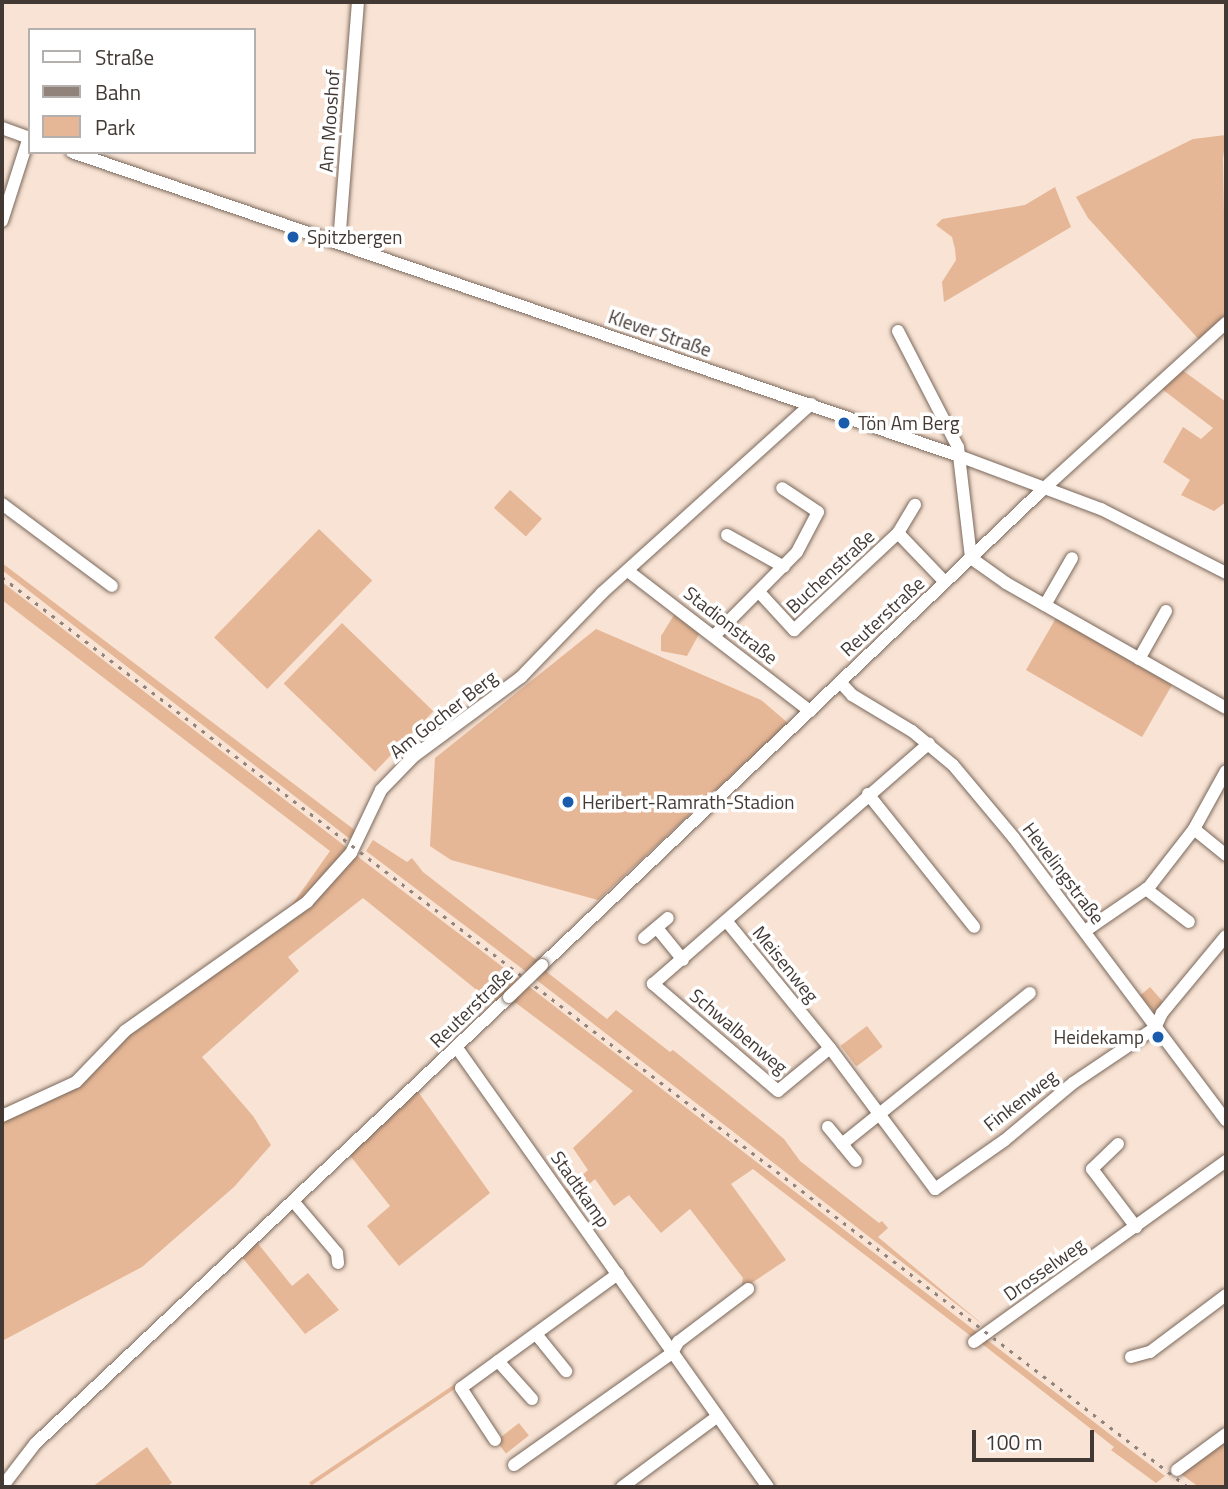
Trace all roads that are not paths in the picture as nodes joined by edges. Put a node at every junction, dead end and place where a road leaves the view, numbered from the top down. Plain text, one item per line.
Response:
1 (358, 2) edge
2 (2, 128) edge
3 (28, 138) edge
4 (28, 141) edge
5 (78, 154) edge
6 (2, 221) edge
7 (339, 243) junction
8 (1226, 323) edge
9 (898, 331) dead end
10 (811, 404) junction
11 (959, 456) junction
12 (1050, 485) junction
13 (782, 488) dead end
14 (2, 504) edge
15 (915, 505) dead end
16 (898, 533) junction
17 (727, 535) dead end
18 (971, 558) junction
19 (1072, 558) dead end
20 (784, 567) junction
21 (628, 570) junction
22 (1226, 573) edge
23 (945, 582) junction
24 (112, 586) dead end
25 (759, 592) junction
26 (1045, 605) junction
27 (1166, 611) dead end
28 (714, 636) junction
29 (1139, 659) junction
30 (841, 681) junction
31 (1226, 708) edge
32 (810, 711) junction
33 (929, 743) junction
34 (1226, 771) edge
35 (868, 794) junction
36 (1194, 829) junction
37 (1226, 855) edge
38 (1146, 889) junction
39 (668, 918) dead end
40 (1189, 922) dead end
41 (728, 923) junction
42 (974, 927) dead end
43 (656, 928) junction
44 (1085, 931) junction
45 (1226, 936) edge
46 (644, 938) dead end
47 (683, 960) junction
48 (1030, 993) dead end
49 (1155, 1028) junction
50 (457, 1048) junction
51 (830, 1048) junction
52 (880, 1114) junction
53 (2, 1116) edge
54 (1226, 1120) edge
55 (828, 1127) dead end
56 (842, 1144) junction
57 (1118, 1144) dead end
58 (856, 1161) dead end
59 (1226, 1161) edge
60 (945, 1182) joint
61 (293, 1201) junction
62 (1136, 1227) junction
63 (338, 1263) dead end
64 (618, 1274) junction
65 (748, 1289) dead end
66 (1226, 1295) edge
67 (536, 1334) junction
68 (974, 1342) dead end
69 (672, 1353) junction
70 (1131, 1357) dead end
71 (498, 1361) junction
72 (566, 1371) dead end
73 (532, 1399) dead end
74 (718, 1416) junction
75 (1226, 1434) edge
76 (495, 1440) dead end
77 (514, 1465) dead end
78 (1178, 1470) dead end
79 (17, 1483) edge
80 (2, 1487) edge
81 (622, 1487) edge
82 (768, 1487) edge

1 - 7 street, Am Mooshof
2 - 3 street
4 - 6 street
5 - 7 street, Klever Straße
7 - 10 street, Klever Straße
8 - 12 street, Reuterstraße
9 - 11 street
10 - 11 street, Klever Straße
10 - 21 street, Am Gocher Berg
11 - 12 street, Klever Straße
11 - 18 street
12 - 18 street, Reuterstraße
12 - 22 street, Klever Straße
13 - 20 street
14 - 24 street
15 - 16 street, Buchenstraße
16 - 23 street, Buchenstraße
16 - 25 street, Buchenstraße
17 - 20 street
18 - 23 street, Reuterstraße
18 - 26 street
19 - 26 street
20 - 25 street
21 - 28 street, Stadionstraße
21 - 53 street, Am Gocher Berg
23 - 30 street, Reuterstraße
25 - 28 street
26 - 29 street
27 - 29 street
28 - 32 street, Stadionstraße
29 - 31 street
30 - 32 street, Reuterstraße
30 - 33 street, Hevelingstraße
32 - 50 street, Reuterstraße, bridge
33 - 35 street, Meisenweg
33 - 44 street, Hevelingstraße
34 - 36 street
35 - 41 street, Meisenweg
35 - 42 street
36 - 37 street
36 - 38 street
38 - 40 street
38 - 44 street
39 - 43 street
41 - 47 street, Schwalbenweg
41 - 51 street, Meisenweg
43 - 46 street
43 - 47 street
44 - 49 street, Hevelingstraße
45 - 49 street
47 - 51 street, Schwalbenweg
48 - 52 street
49 - 54 street, Hevelingstraße
49 - 60 street, Finkenweg
50 - 61 street, Reuterstraße
50 - 64 street, Stadtkamp
51 - 52 street, Meisenweg
52 - 56 street
52 - 60 street, Meisenweg
55 - 56 street
56 - 58 street
57 - 62 street
59 - 62 street, Drosselweg
61 - 63 street
61 - 79 street, Reuterstraße
62 - 68 street, Drosselweg
64 - 67 street
64 - 69 street, Stadtkamp
65 - 69 street
66 - 70 street
67 - 71 street
67 - 72 street
69 - 74 street, Stadtkamp
69 - 77 street
71 - 73 street
71 - 76 street
74 - 81 street
74 - 82 street, Stadtkamp
75 - 78 street
79 - 80 street, Reuterstraße

